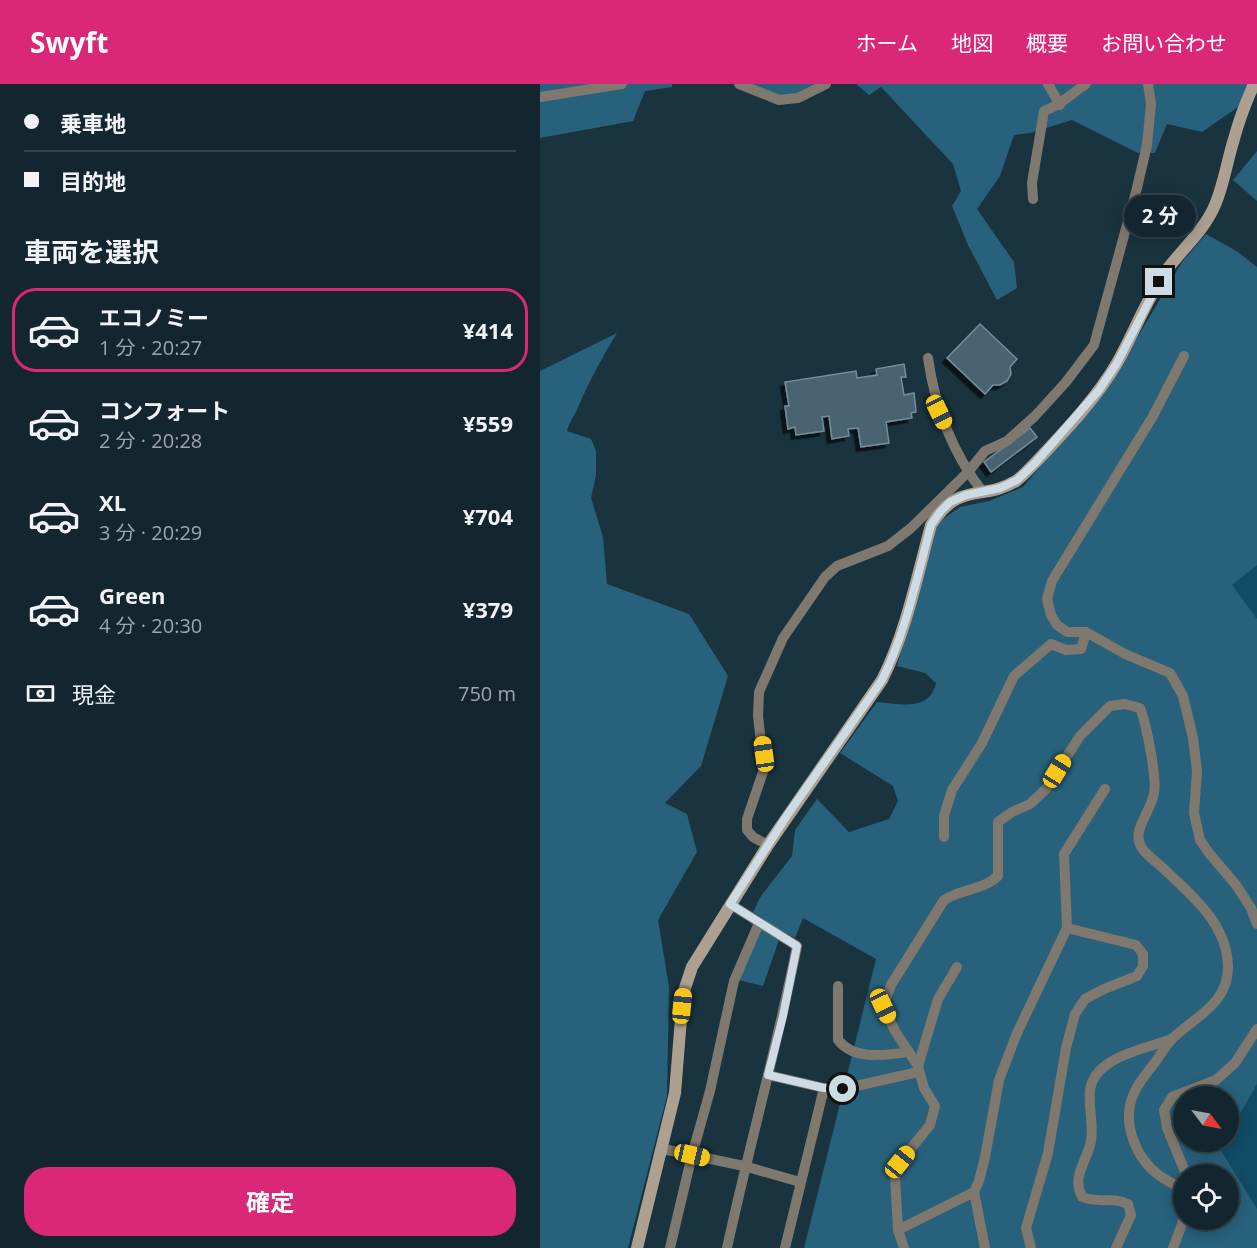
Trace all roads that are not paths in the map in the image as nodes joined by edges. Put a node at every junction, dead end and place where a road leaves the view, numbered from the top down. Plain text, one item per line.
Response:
1 (622, 84) edge
2 (739, 84) edge
3 (826, 84) edge
4 (1048, 84) edge
5 (1086, 84) edge
6 (1149, 84) edge
7 (1254, 84) edge
8 (540, 96) edge
9 (1060, 105) junction
10 (1033, 199) dead end
11 (1184, 356) dead end
12 (928, 358) dead end
13 (968, 472) junction
14 (982, 491) junction
15 (1086, 632) junction
16 (1105, 789) dead end
17 (944, 837) dead end
18 (768, 845) junction
19 (730, 904) junction
20 (759, 923) junction
21 (1257, 924) edge
22 (1067, 928) junction
23 (957, 968) dead end
24 (838, 986) dead end
25 (1257, 1029) edge
26 (1172, 1039) junction
27 (909, 1052) junction
28 (918, 1069) junction
29 (768, 1075) junction
30 (824, 1088) junction
31 (663, 1149) junction
32 (692, 1155) junction
33 (1181, 1164) edge
34 (744, 1166) junction
35 (800, 1182) junction
36 (1173, 1184) edge
37 (974, 1192) junction
38 (898, 1230) junction
39 (1180, 1230) edge
40 (637, 1248) edge
41 (670, 1248) edge
42 (727, 1248) edge
43 (785, 1248) edge
44 (904, 1248) edge
45 (985, 1248) edge
46 (1031, 1248) edge
47 (1116, 1248) edge
48 (1173, 1248) edge

1 - 8 street
2 - 3 street
4 - 9 street
5 - 9 street
6 - 13 street
7 - 14 street
9 - 10 street
11 - 15 street
12 - 13 street
13 - 14 street
13 - 18 street
14 - 18 street
15 - 17 street
15 - 21 street
16 - 22 street
18 - 19 street
19 - 20 street
19 - 31 street
20 - 29 street
20 - 32 street
22 - 37 street
22 - 46 street
23 - 28 street
24 - 27 street
25 - 33 street
26 - 27 street
26 - 36 street
26 - 47 street
27 - 28 street
28 - 30 street
28 - 38 street
29 - 30 street
29 - 34 street
30 - 35 street
31 - 32 street
31 - 40 street
32 - 34 street
32 - 41 street
34 - 35 street
34 - 42 street
35 - 43 street
37 - 38 street
37 - 45 street
38 - 44 street
39 - 48 street

